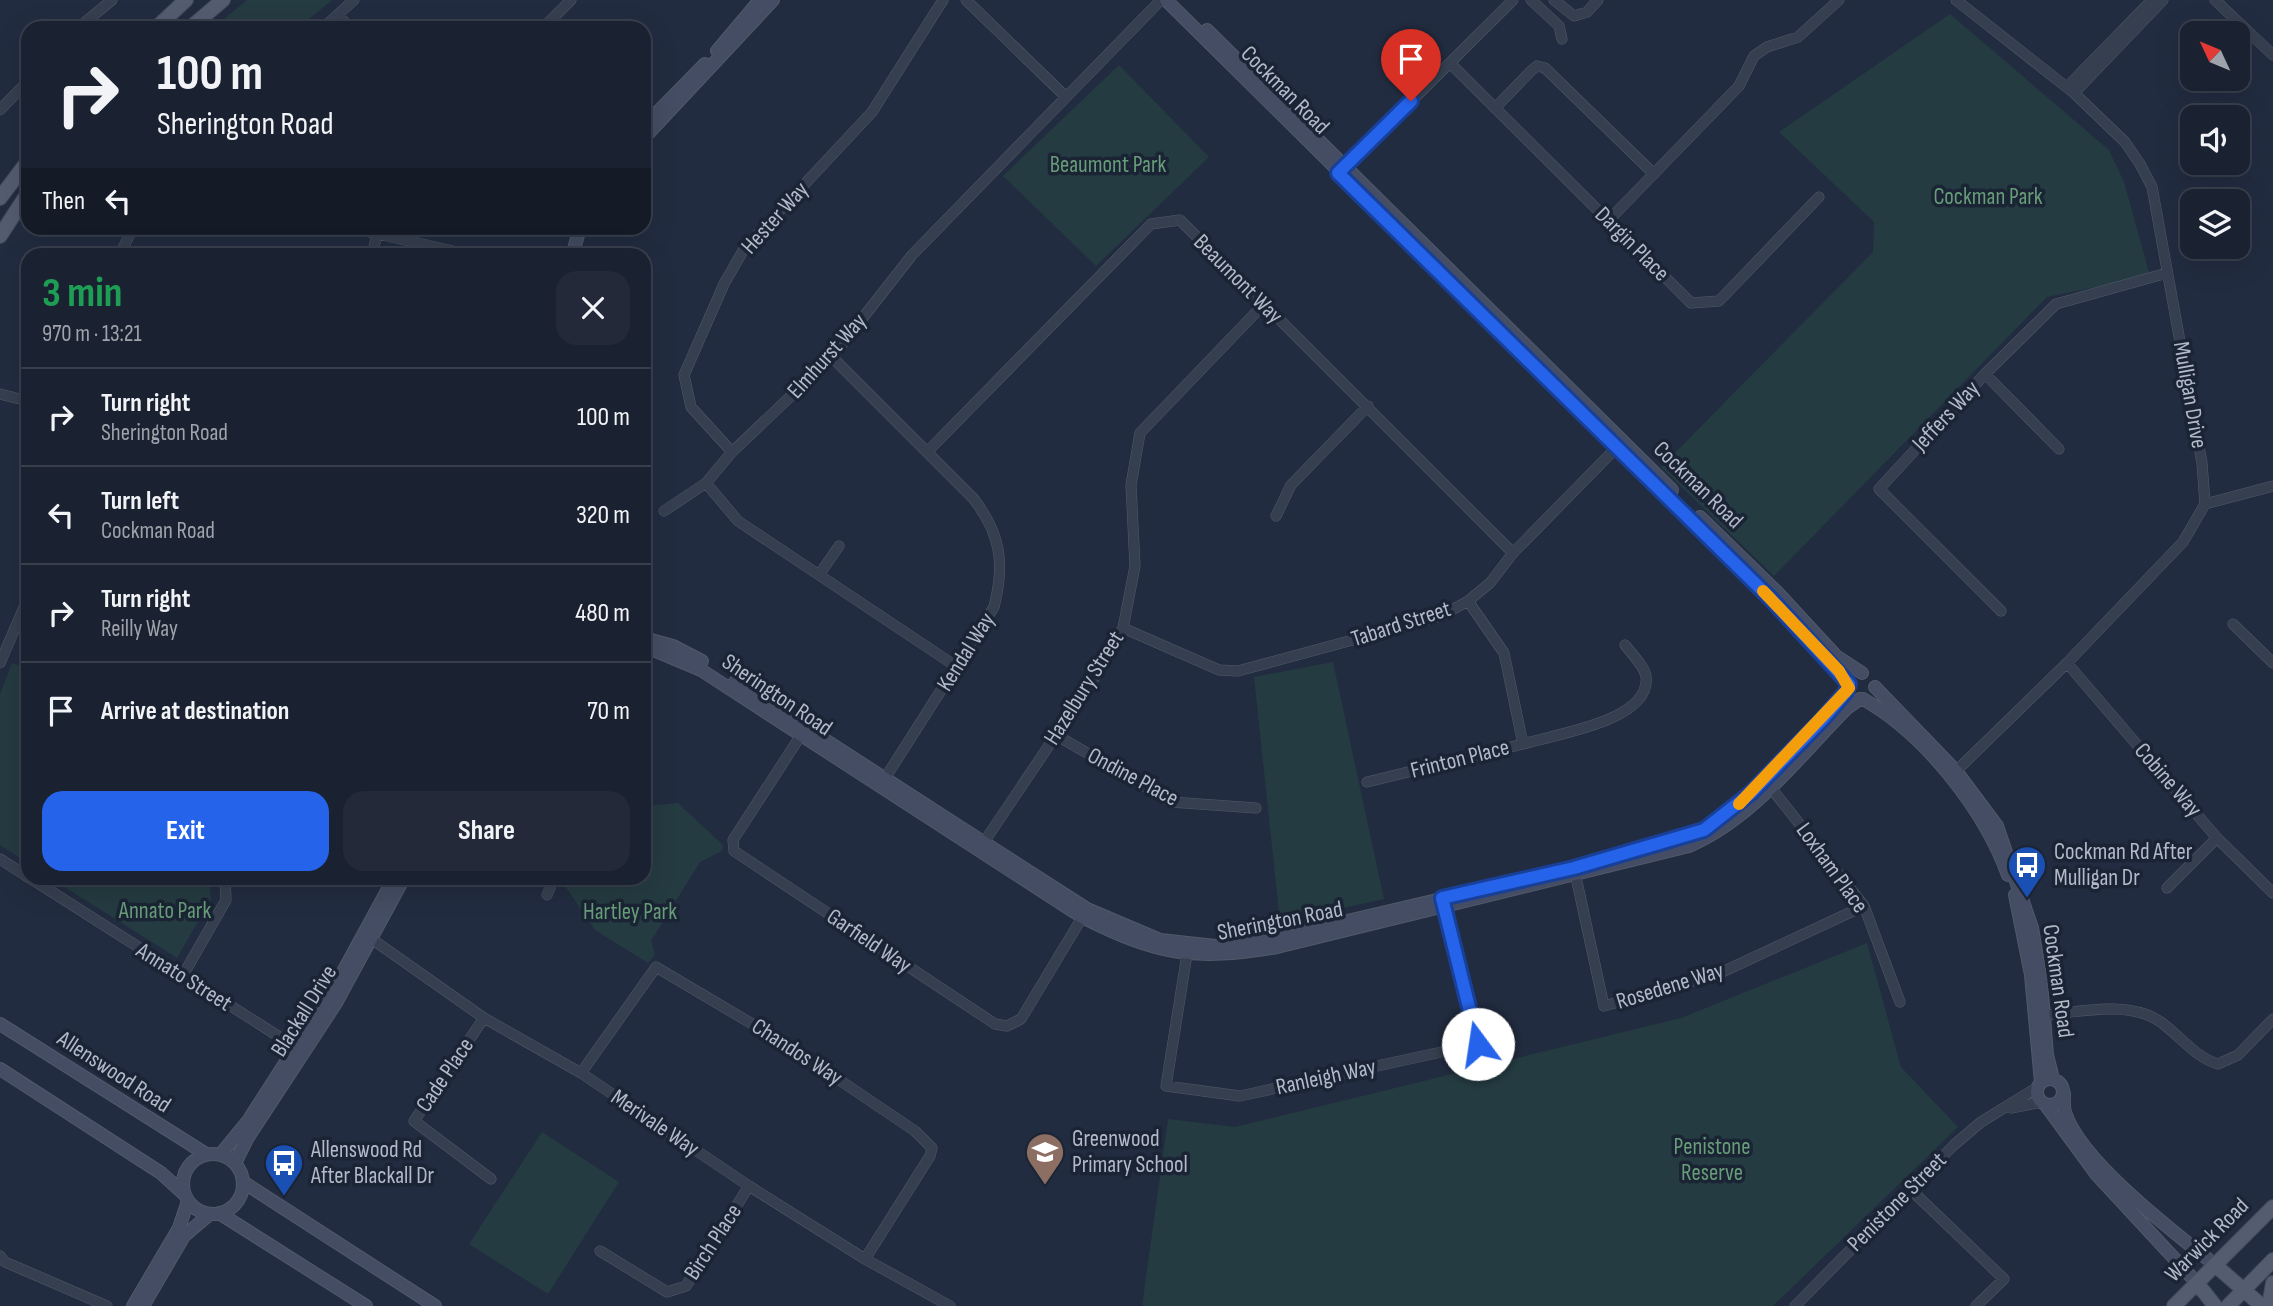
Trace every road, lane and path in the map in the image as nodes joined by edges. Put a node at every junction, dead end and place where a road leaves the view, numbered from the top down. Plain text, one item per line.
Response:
1 (112, 0) edge
2 (186, 0) edge
3 (223, 0) edge
4 (354, 0) edge
5 (571, 0) edge
6 (760, 0) edge
7 (773, 0) edge
8 (943, 0) edge
9 (966, 0) edge
10 (1161, 0) edge
11 (1166, 0) edge
12 (1177, 0) edge
13 (1513, 0) edge
14 (1531, 0) edge
15 (1554, 0) edge
16 (1598, 0) edge
17 (1838, 0) edge
18 (1957, 0) edge
19 (2151, 0) edge
20 (2163, 0) edge
21 (2215, 0) edge
22 (338, 15) junction
23 (86, 21) edge
24 (164, 21) edge
25 (198, 21) edge
26 (331, 21) edge
27 (344, 21) edge
28 (550, 21) edge
29 (1562, 39) dead end
30 (2273, 55) edge
31 (1450, 63) junction
32 (21, 88) edge
33 (2070, 90) junction
34 (1066, 97) junction
35 (1495, 108) junction
36 (0, 110) edge
37 (651, 120) edge
38 (651, 131) edge
39 (21, 170) edge
40 (1341, 170) junction
41 (1654, 174) junction
42 (1819, 197) dead end
43 (0, 198) edge
44 (21, 204) edge
45 (1608, 221) junction
46 (381, 235) edge
47 (0, 236) edge
48 (439, 248) edge
49 (2167, 274) junction
50 (1263, 306) junction
51 (832, 357) junction
52 (1985, 374) junction
53 (0, 394) edge
54 (21, 399) edge
55 (1368, 406) junction
56 (1620, 444) junction
57 (2059, 449) dead end
58 (928, 451) junction
59 (732, 452) junction
60 (706, 483) junction
61 (2273, 486) edge
62 (2205, 504) junction
63 (664, 511) dead end
64 (1276, 516) dead end
65 (839, 547) dead end
66 (1513, 552) junction
67 (819, 575) junction
68 (1468, 601) junction
69 (2001, 611) dead end
70 (21, 614) edge
71 (2233, 624) dead end
72 (1123, 628) junction
73 (651, 640) edge
74 (1625, 645) dead end
75 (651, 649) edge
76 (0, 663) edge
77 (2067, 663) junction
78 (2273, 663) edge
79 (957, 667) junction
80 (1862, 673) junction
81 (1849, 686) junction
82 (1875, 687) junction
83 (1862, 699) junction
84 (804, 732) junction
85 (1056, 735) junction
86 (1523, 744) junction
87 (1953, 774) junction
88 (1367, 782) dead end
89 (883, 783) junction
90 (1768, 784) junction
91 (1256, 808) dead end
92 (2217, 838) junction
93 (980, 848) junction
94 (0, 859) edge
95 (1575, 872) junction
96 (21, 873) edge
97 (40, 885) edge
98 (225, 885) edge
99 (391, 885) edge
100 (400, 885) edge
101 (551, 885) edge
102 (2167, 888) dead end
103 (2273, 894) edge
104 (547, 895) dead end
105 (1443, 902) junction
106 (1864, 906) junction
107 (1085, 913) junction
108 (368, 937) junction
109 (1188, 950) junction
110 (182, 977) junction
111 (1900, 1002) dead end
112 (2040, 1016) junction
113 (484, 1018) junction
114 (2273, 1019) edge
115 (0, 1024) edge
116 (300, 1049) junction
117 (0, 1069) edge
118 (581, 1073) junction
119 (2044, 1083) junction
120 (2064, 1093) junction
121 (2044, 1103) junction
122 (2007, 1109) junction
123 (205, 1154) junction
124 (220, 1154) junction
125 (235, 1163) junction
126 (491, 1179) dead end
127 (243, 1182) junction
128 (749, 1186) junction
129 (1909, 1188) junction
130 (186, 1198) junction
131 (2273, 1207) edge
132 (215, 1214) junction
133 (600, 1251) dead end
134 (0, 1256) edge
135 (865, 1259) junction
136 (2273, 1260) edge
137 (2215, 1265) junction
138 (2197, 1283) junction
139 (2273, 1283) edge
140 (2243, 1290) junction
141 (930, 1302) edge
142 (107, 1306) edge
143 (132, 1306) edge
144 (143, 1306) edge
145 (366, 1306) edge
146 (435, 1306) edge
147 (950, 1306) edge
148 (1795, 1306) edge
149 (1976, 1306) edge
150 (2174, 1306) edge
151 (2216, 1306) edge
152 (2228, 1306) edge
153 (2262, 1306) edge
154 (2269, 1306) edge

1 - 23 street
2 - 24 main road
3 - 25 main road
4 - 22 street
5 - 28 street
6 - 37 main road
7 - 38 main road
8 - 59 street, Hester Way
9 - 34 street
10 - 34 street, Elmhurst Way
11 - 40 main road, Cockman Road
12 - 40 main road, Cockman Road
13 - 31 street
14 - 29 street
15 - 16 street
17 - 41 street
18 - 33 street, Mulligan Drive
19 - 33 street
20 - 33 street
21 - 30 street
22 - 26 street
22 - 27 street
31 - 35 street, Dargin Place
31 - 40 street
32 - 36 street
33 - 49 street, Mulligan Drive
34 - 51 street, Elmhurst Way
35 - 41 street
35 - 45 street, Dargin Place
39 - 43 main road
40 - 56 main road, Cockman Road
41 - 45 street
42 - 45 street, Dargin Place
44 - 47 main road
46 - 48 street
49 - 52 street, Jeffers Way
49 - 62 street, Mulligan Drive
50 - 55 street, Beaumont Way
50 - 58 street, Beaumont Way
50 - 72 street, Hazelbury Street
51 - 58 street, Kendal Way
51 - 59 street, Elmhurst Way
52 - 57 street
52 - 69 street, Jeffers Way
53 - 54 street
55 - 64 street
55 - 66 street, Beaumont Way
56 - 66 street, Tabard Street
56 - 80 main road, Cockman Road
56 - 81 main road, Cockman Road
58 - 79 street, Kendal Way
59 - 60 street, Elmhurst Way
60 - 63 street
60 - 67 street
61 - 62 street
62 - 77 street
65 - 67 street
66 - 68 street, Tabard Street
67 - 79 street
68 - 72 street, Tabard Street
68 - 86 street, Frinton Place
70 - 76 street
71 - 78 street
72 - 85 street, Hazelbury Street
73 - 84 main road, Sherington Road
74 - 86 street
75 - 84 main road, Sherington Road
77 - 87 street
77 - 92 street, Cobine Way
79 - 89 street, Kendal Way
80 - 81 main road
80 - 82 main road
81 - 83 main road
81 - 90 main road, Sherington Road
82 - 83 main road
82 - 87 main road, Cockman Road
83 - 87 main road, Cockman Road
83 - 90 main road, Sherington Road
84 - 89 main road, Sherington Road
84 - 107 street, Garfield Way
85 - 91 street, Ondine Place
85 - 93 street, Hazelbury Street
86 - 88 street, Frinton Place
87 - 112 main road, Cockman Road
89 - 93 main road, Sherington Road
90 - 95 main road, Sherington Road
90 - 106 street, Loxham Place
92 - 102 street
92 - 103 street, Cobine Way
93 - 107 main road, Sherington Road
94 - 96 street, Annato Street
95 - 105 main road, Sherington Road
95 - 106 street, Rosedene Way
97 - 110 street, Annato Street
98 - 110 street
99 - 108 main road, Blackall Drive
100 - 108 main road, Blackall Drive
101 - 104 street
105 - 109 main road, Sherington Road
105 - 109 street, Ranleigh Way
106 - 111 street, Loxham Place
107 - 109 main road, Sherington Road
108 - 113 street, Merivale Way
108 - 116 main road, Blackall Drive
110 - 116 street, Annato Street
112 - 114 street
112 - 119 main road, Cockman Road
113 - 118 street, Merivale Way
113 - 126 street, Cade Place
115 - 123 main road, Allenswood Road
116 - 124 main road, Blackall Drive
116 - 125 main road, Blackall Drive
117 - 130 main road
118 - 128 street, Merivale Way
118 - 135 street, Chandos Way
119 - 120 main road
119 - 121 main road
119 - 122 street, Penistone Street
120 - 121 main road
120 - 137 main road
121 - 122 street, Penistone Street
121 - 138 main road
122 - 129 street, Penistone Street
123 - 124 main road
123 - 130 main road
124 - 125 main road
125 - 127 main road
127 - 132 main road
127 - 146 main road
128 - 133 street, Birch Place
128 - 135 street, Merivale Way
129 - 148 street, Penistone Street
129 - 149 street
130 - 132 main road
130 - 143 main road
131 - 137 main road, Warwick Road
132 - 144 main road
132 - 145 main road
134 - 142 street
135 - 141 street, Merivale Way
136 - 140 main road
137 - 138 main road, Warwick Road
137 - 140 main road
138 - 150 main road, Warwick Road
138 - 151 main road
139 - 154 main road
140 - 152 main road
140 - 153 main road
141 - 147 street, Merivale Way

